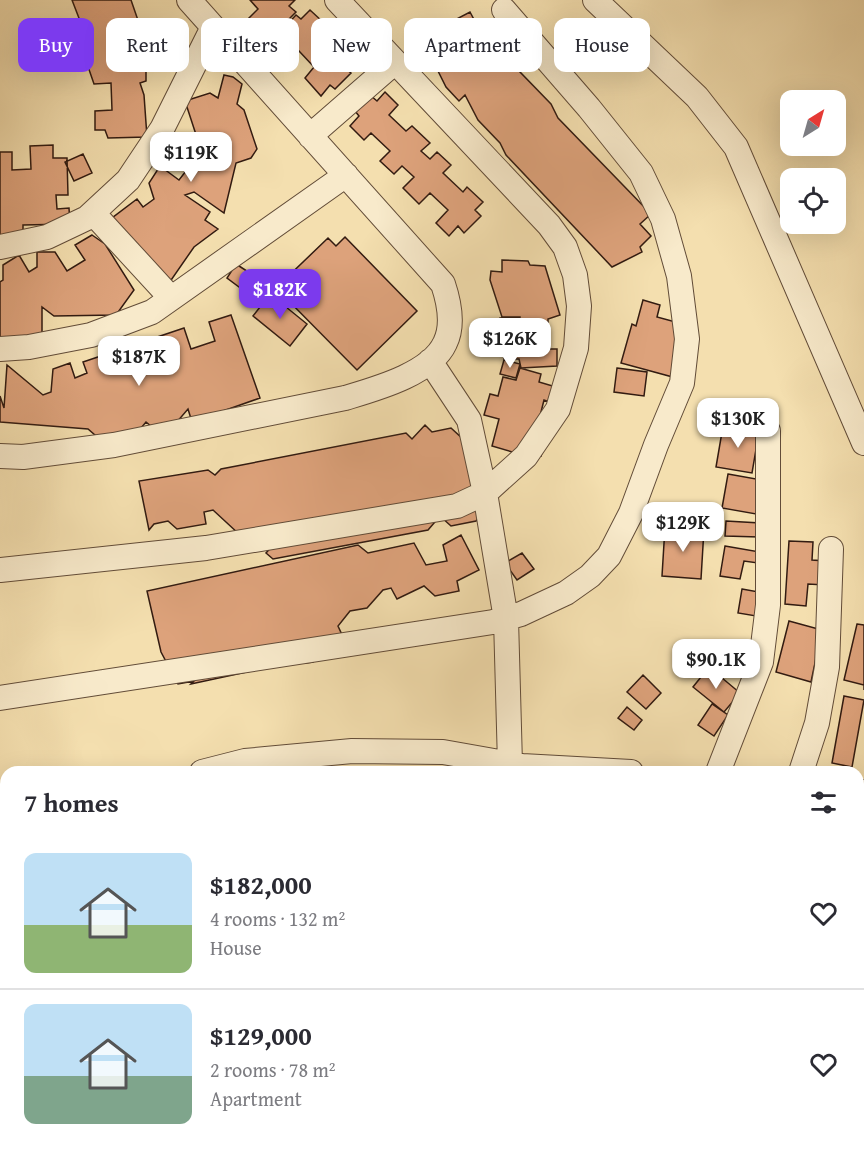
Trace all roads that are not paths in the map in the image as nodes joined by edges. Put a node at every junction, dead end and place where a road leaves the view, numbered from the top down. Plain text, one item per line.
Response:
1 (189, 0) edge
2 (337, 0) edge
3 (595, 0) edge
4 (504, 10) dead end
5 (205, 18) edge
6 (201, 51) edge
7 (395, 62) junction
8 (253, 72) edge
9 (310, 136) junction
10 (346, 175) junction
11 (93, 213) junction
12 (0, 247) edge
13 (171, 298) junction
14 (0, 349) edge
15 (430, 361) junction
16 (768, 431) dead end
17 (864, 443) edge
18 (0, 456) edge
19 (485, 493) junction
20 (831, 549) dead end
21 (0, 570) edge
22 (506, 619) junction
23 (0, 698) edge
24 (510, 764) junction
25 (225, 766) edge
26 (540, 766) edge
27 (719, 766) edge
28 (803, 766) edge

1 - 5 street
2 - 7 street
3 - 17 street
4 - 22 street
6 - 11 street
7 - 9 street
7 - 19 street
8 - 9 street
9 - 10 street
10 - 13 street
10 - 15 street
11 - 12 street
11 - 13 street
13 - 14 street
15 - 18 street
15 - 19 street
16 - 27 street
19 - 21 street
19 - 22 street
20 - 28 street
22 - 23 street
22 - 24 street
24 - 25 street
24 - 26 street

